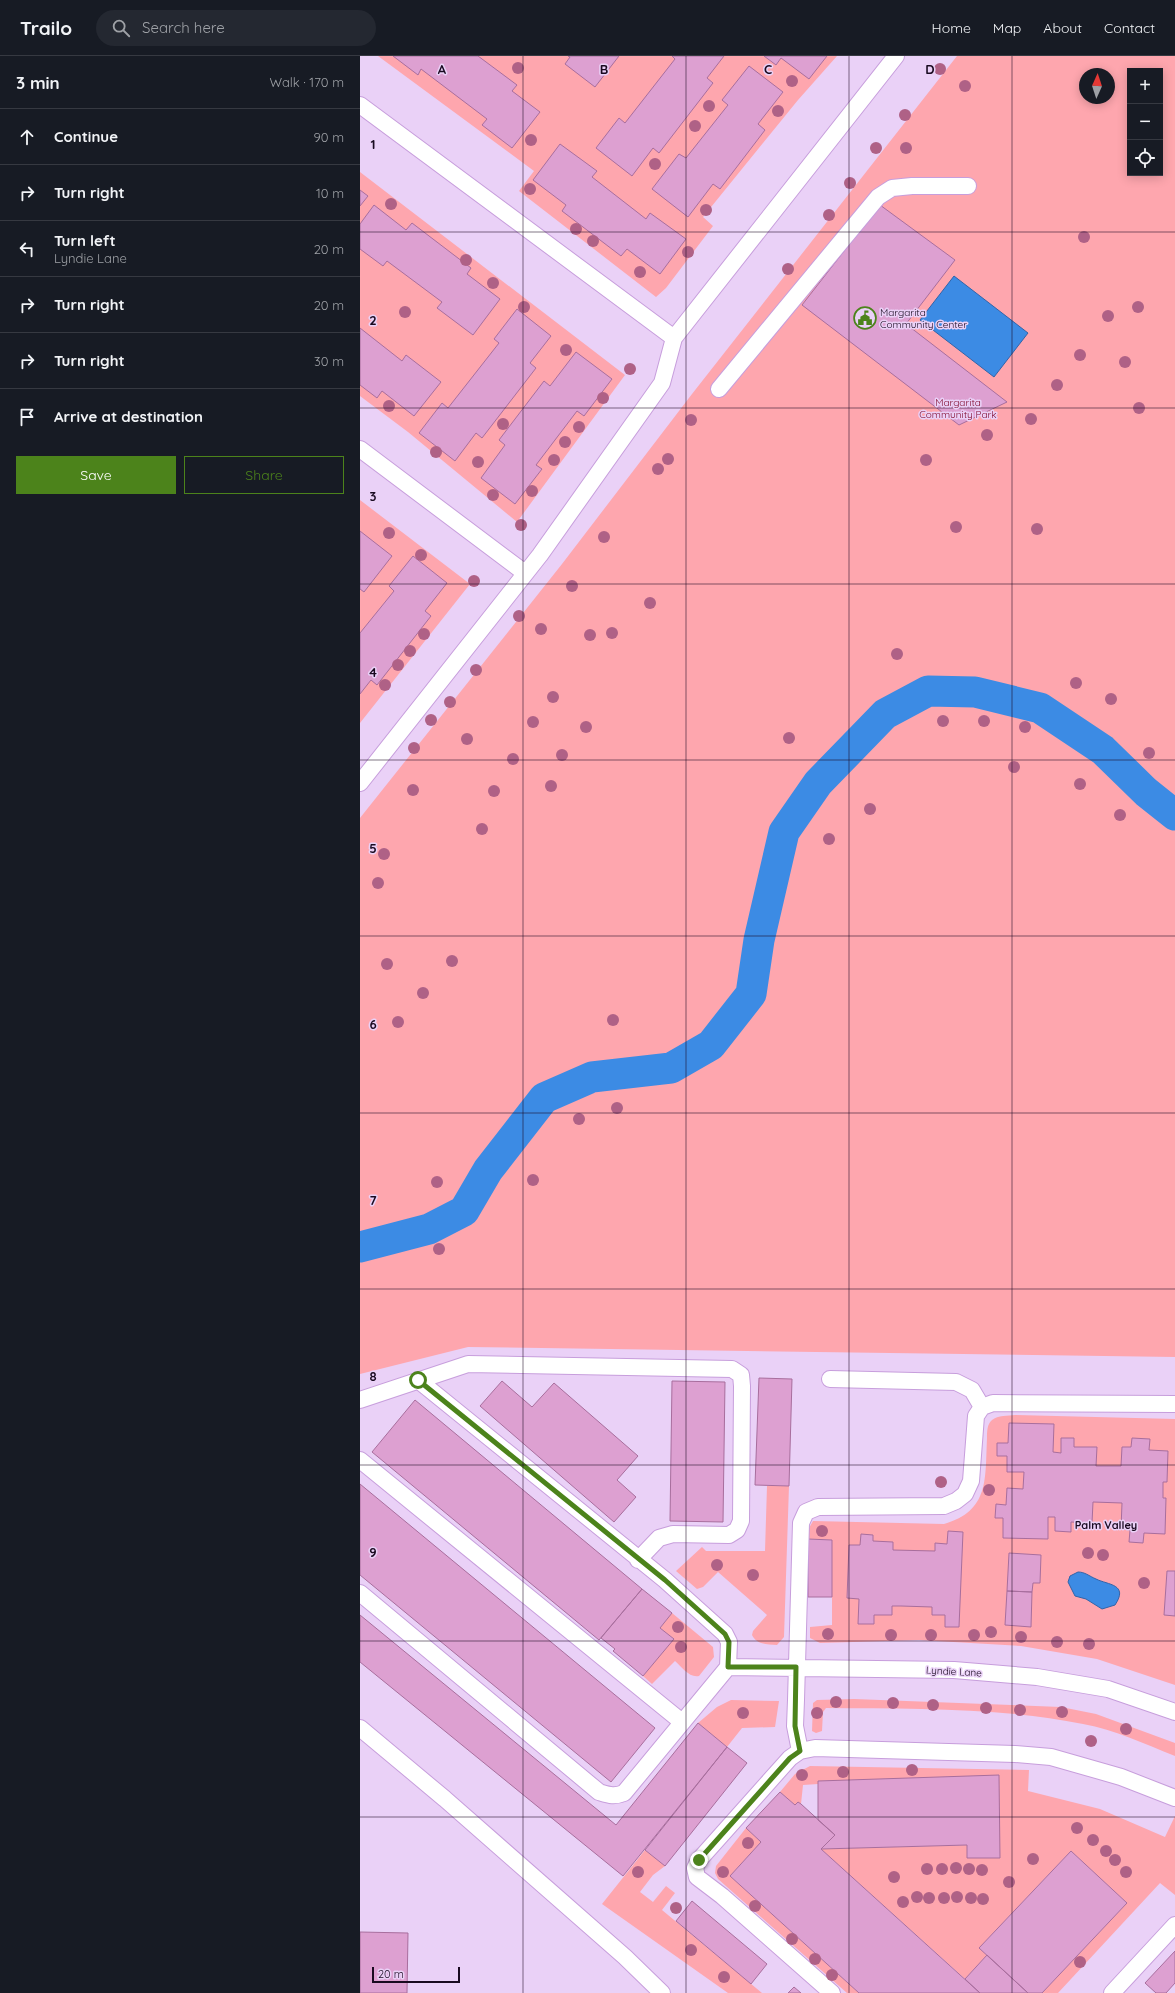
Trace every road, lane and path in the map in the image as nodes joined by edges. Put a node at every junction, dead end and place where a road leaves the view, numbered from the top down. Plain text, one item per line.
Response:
1 (896, 56) edge
2 (360, 105) edge
3 (968, 186) dead end
4 (674, 338) junction
5 (718, 389) dead end
6 (360, 449) edge
7 (525, 573) junction
8 (360, 783) edge
9 (830, 1379) dead end
10 (418, 1380) junction
11 (360, 1400) edge
12 (1175, 1404) edge
13 (982, 1407) junction
14 (360, 1460) edge
15 (638, 1560) junction
16 (360, 1593) edge
17 (728, 1667) junction
18 (796, 1667) junction
19 (1175, 1712) edge
20 (682, 1722) junction
21 (360, 1728) edge
22 (800, 1751) junction
23 (1175, 1798) edge
24 (1175, 1925) edge
25 (662, 1993) edge
26 (832, 1993) edge
27 (1112, 1993) edge

1 - 4 lane
2 - 4 lane
3 - 5 lane
4 - 7 lane
6 - 7 lane
7 - 8 lane
9 - 13 lane
10 - 11 lane
10 - 15 lane
10 - 15 lane
12 - 13 lane
13 - 18 lane
14 - 20 lane
15 - 17 lane
16 - 20 lane
17 - 18 lane, Lyndie Lane
17 - 20 lane
18 - 19 lane, Lyndie Lane
18 - 22 lane
21 - 25 lane
22 - 23 lane
22 - 26 lane
24 - 27 lane

